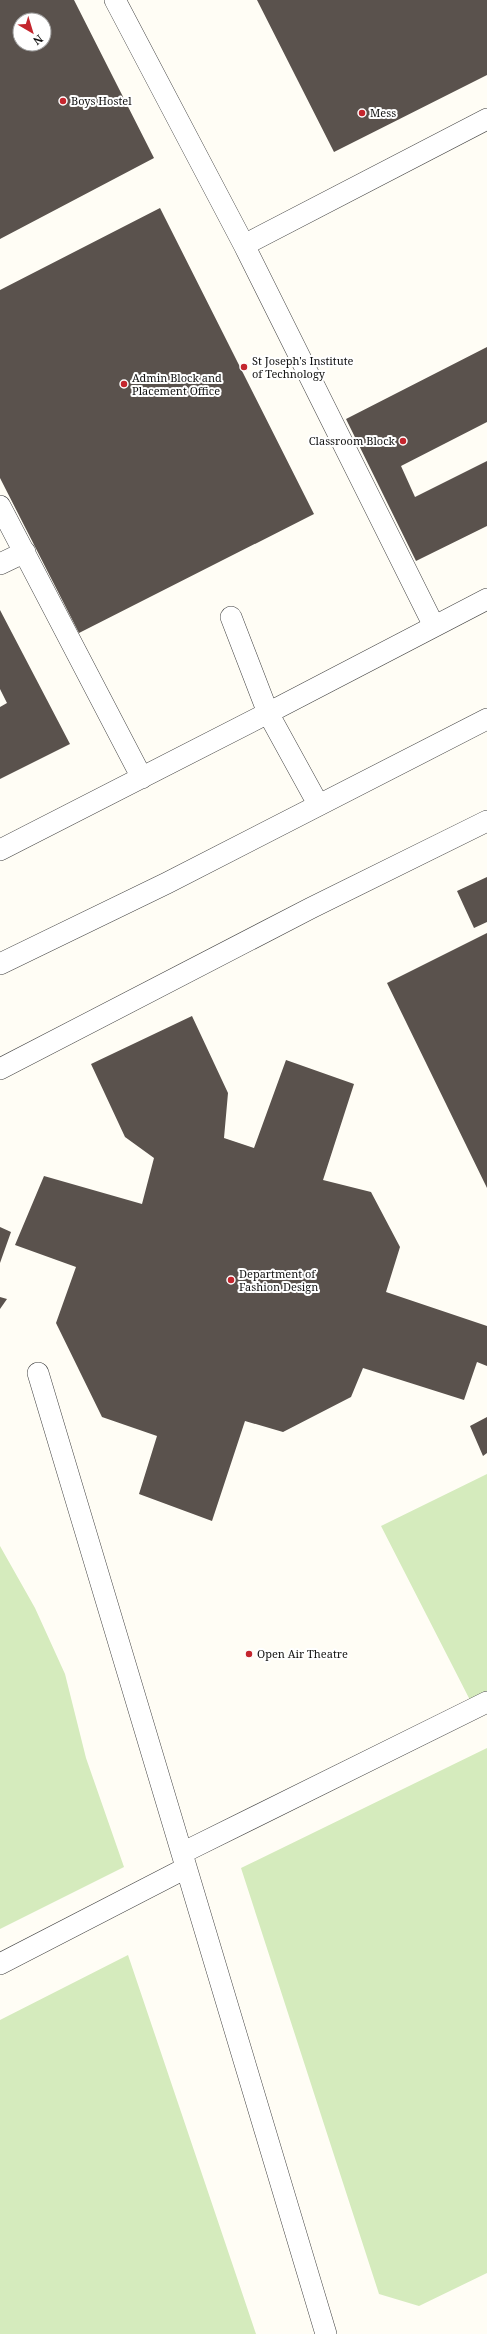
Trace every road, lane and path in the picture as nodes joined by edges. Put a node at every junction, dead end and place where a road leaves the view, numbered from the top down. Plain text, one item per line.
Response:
1 (115, 0) edge
2 (487, 119) edge
3 (244, 245) junction
4 (0, 506) edge
5 (25, 552) junction
6 (0, 564) edge
7 (487, 599) edge
8 (231, 618) dead end
9 (434, 626) junction
10 (268, 713) junction
11 (487, 719) edge
12 (142, 778) junction
13 (318, 804) junction
14 (487, 821) edge
15 (0, 850) edge
16 (0, 964) edge
17 (0, 1069) edge
18 (38, 1373) dead end
19 (487, 1702) edge
20 (184, 1861) junction
21 (0, 1964) edge
22 (326, 2334) edge

1 - 3 lane
2 - 3 lane
3 - 9 lane
4 - 5 lane
5 - 6 lane
5 - 12 lane
7 - 9 lane
8 - 10 lane
9 - 10 lane
10 - 12 lane
10 - 13 lane
11 - 13 lane
12 - 15 lane
13 - 16 lane
14 - 17 lane
18 - 20 lane
19 - 20 lane
20 - 21 lane
20 - 22 lane

